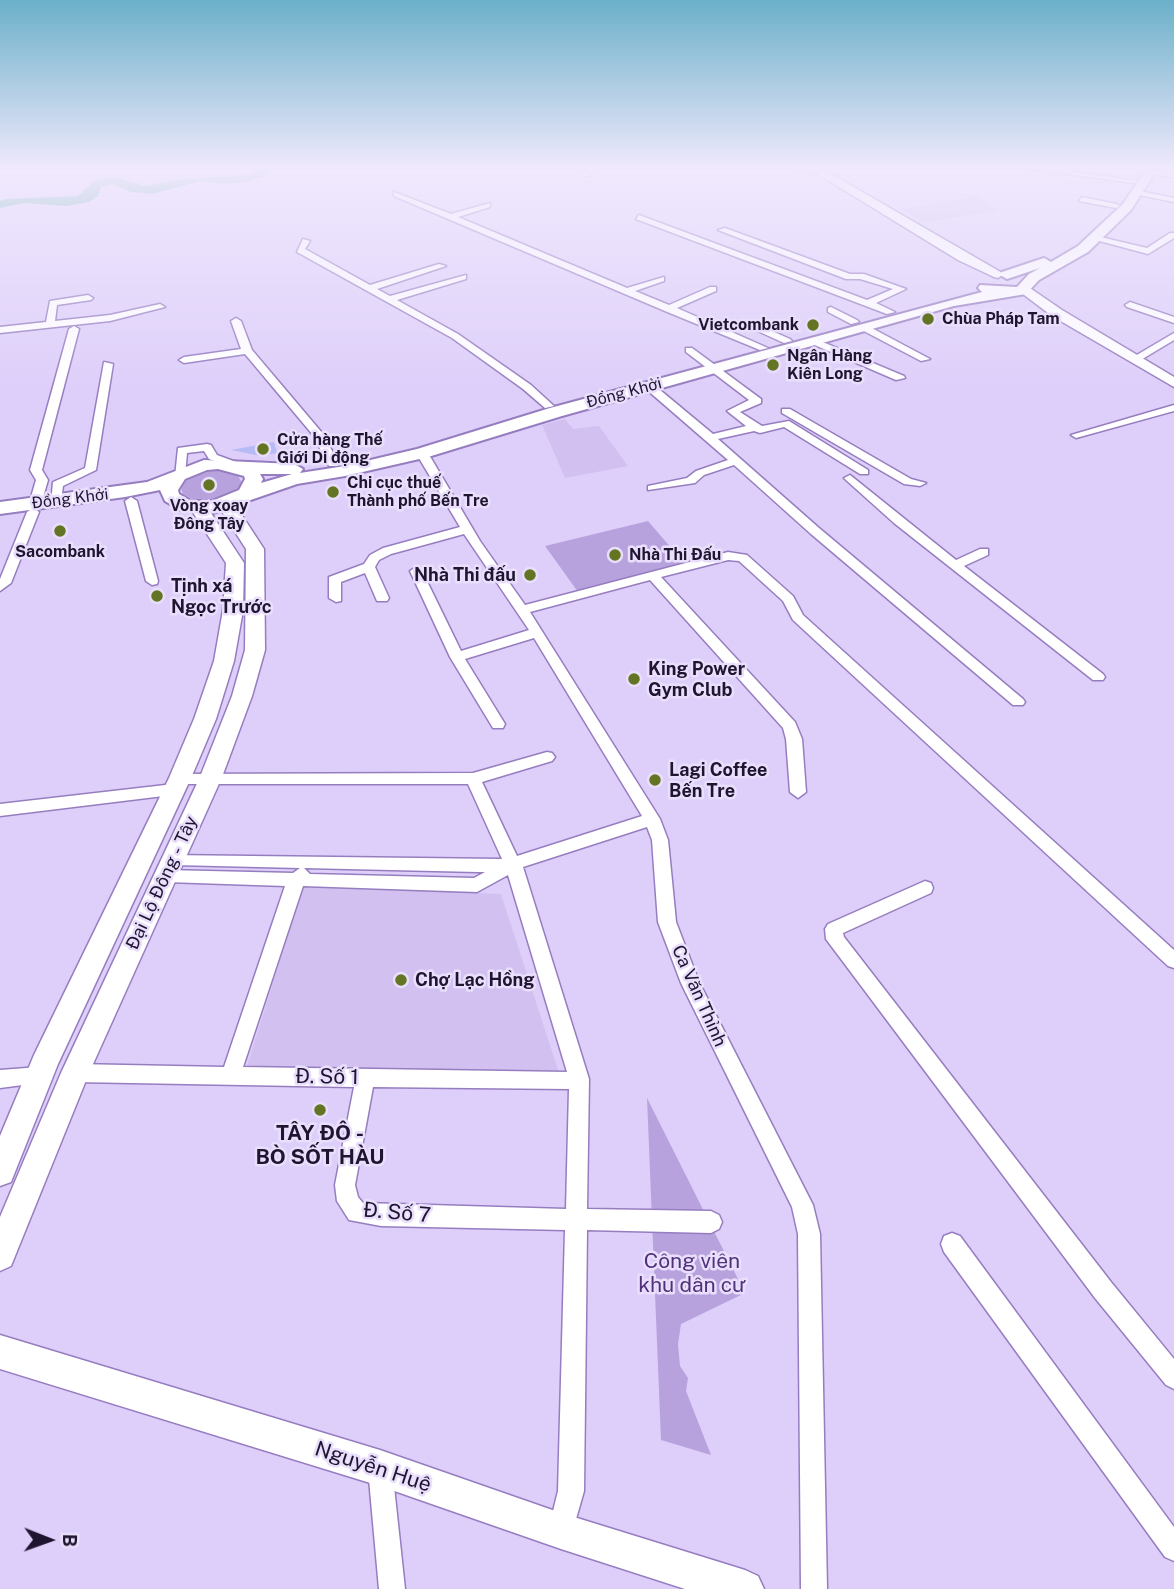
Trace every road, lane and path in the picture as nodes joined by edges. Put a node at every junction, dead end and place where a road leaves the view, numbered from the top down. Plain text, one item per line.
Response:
1 (305, 242) edge
2 (513, 242) edge
3 (708, 242) edge
4 (755, 242) edge
5 (937, 242) edge
6 (1078, 242) edge
7 (1090, 242) edge
8 (1110, 242) edge
9 (1162, 242) edge
10 (962, 257) junction
11 (1055, 261) junction
12 (442, 266) dead end
13 (1002, 274) junction
14 (463, 277) dead end
15 (661, 279) dead end
16 (979, 281) junction
17 (370, 288) junction
18 (713, 289) dead end
19 (1015, 290) junction
20 (626, 291) junction
21 (428, 295) dead end
22 (88, 298) dead end
23 (395, 302) junction
24 (869, 303) junction
25 (1130, 305) dead end
26 (160, 306) dead end
27 (668, 309) junction
28 (831, 310) dead end
29 (890, 312) junction
30 (1174, 320) edge
31 (236, 321) dead end
32 (50, 324) junction
33 (858, 325) junction
34 (754, 326) dead end
35 (74, 329) dead end
36 (0, 330) edge
37 (1174, 336) edge
38 (787, 341) junction
39 (813, 341) junction
40 (763, 348) junction
41 (689, 350) dead end
42 (247, 351) junction
43 (925, 359) dead end
44 (1135, 359) junction
45 (184, 360) dead end
46 (108, 364) dead end
47 (708, 367) junction
48 (900, 378) dead end
49 (1174, 383) edge
50 (650, 387) junction
51 (549, 406) junction
52 (1174, 408) edge
53 (786, 411) dead end
54 (683, 412) junction
55 (669, 418) dead end
56 (755, 427) junction
57 (849, 433) dead end
58 (1076, 435) dead end
59 (712, 438) junction
60 (835, 439) junction
61 (422, 453) junction
62 (735, 461) junction
63 (333, 464) junction
64 (237, 466) junction
65 (864, 472) dead end
66 (180, 475) junction
67 (850, 478) dead end
68 (920, 483) dead end
69 (652, 488) dead end
70 (237, 499) junction
71 (55, 501) junction
72 (131, 501) junction
73 (188, 505) junction
74 (0, 508) edge
75 (34, 508) junction
76 (0, 516) edge
77 (467, 528) junction
78 (985, 552) dead end
79 (955, 565) junction
80 (369, 567) junction
81 (416, 572) dead end
82 (653, 576) junction
83 (152, 581) dead end
84 (0, 587) edge
85 (336, 598) dead end
86 (383, 598) dead end
87 (521, 610) junction
88 (537, 632) junction
89 (457, 657) junction
90 (1098, 677) dead end
91 (1018, 702) dead end
92 (498, 724) dead end
93 (547, 757) dead end
94 (211, 777) junction
95 (473, 779) junction
96 (177, 784) junction
97 (797, 792) dead end
98 (0, 810) edge
99 (652, 819) junction
100 (313, 862) junction
101 (513, 864) junction
102 (170, 867) junction
103 (297, 880) junction
104 (925, 888) dead end
105 (1174, 961) edge
106 (75, 1073) junction
107 (39, 1076) junction
108 (231, 1076) junction
109 (365, 1078) junction
110 (0, 1079) edge
111 (579, 1079) junction
112 (0, 1172) edge
113 (576, 1219) junction
114 (710, 1222) dead end
115 (952, 1244) dead end
116 (0, 1255) edge
117 (0, 1352) edge
118 (1174, 1377) edge
119 (380, 1468) junction
120 (561, 1531) junction
121 (1174, 1548) edge
122 (392, 1589) edge
123 (745, 1589) edge
124 (814, 1589) edge

1 - 17 street
2 - 20 street
3 - 24 street
4 - 24 street
5 - 10 street
6 - 11 main road, Đồng Khởi
7 - 11 main road, Đồng Khởi
8 - 9 street
10 - 13 street
10 - 16 street
11 - 13 main road, Đồng Khởi
11 - 19 main road, Đồng Khởi
12 - 17 street
13 - 16 main road, Đồng Khởi
13 - 19 main road
14 - 23 street
15 - 20 street
16 - 19 main road
16 - 29 main road, Đồng Khởi
17 - 23 street
18 - 27 street
19 - 33 main road, Đồng Khởi
19 - 44 street
20 - 27 street
21 - 23 street
22 - 32 street
23 - 51 street
24 - 29 street
25 - 30 street
26 - 32 street
27 - 40 street
28 - 33 street
29 - 33 main road, Đồng Khởi
31 - 42 street
32 - 36 street
33 - 38 main road, Đồng Khởi
33 - 39 main road, Đồng Khởi
33 - 43 street
34 - 38 street
35 - 75 street
37 - 44 street
38 - 40 main road, Đồng Khởi
39 - 47 main road, Đồng Khởi
39 - 48 street
40 - 47 main road, Đồng Khởi
41 - 47 street
42 - 45 street
42 - 63 street
44 - 49 street
46 - 71 street
47 - 50 main road, Đồng Khởi
47 - 51 main road, Đồng Khởi
47 - 56 street
50 - 54 street
50 - 61 main road, Đồng Khởi
51 - 63 main road, Đồng Khởi
52 - 58 street
53 - 60 street
54 - 55 street
54 - 59 street
56 - 59 street
56 - 65 street
57 - 60 street
59 - 62 street
60 - 68 street
61 - 70 main road, Đồng Khởi
61 - 77 street, Ca Văn Thỉnh
62 - 69 street
62 - 91 street
63 - 64 main road, Đồng Khởi
64 - 66 main road
64 - 70 main road
66 - 71 main road, Đồng Khởi
66 - 73 main road
67 - 79 street
70 - 73 main road
70 - 94 street, Đại Lộ Đông - Tây
71 - 75 main road, Đồng Khởi
72 - 73 main road, Đồng Khởi
72 - 75 main road, Đồng Khởi
72 - 83 street
73 - 96 street, Đại Lộ Đông - Tây
74 - 75 main road, Đồng Khởi
75 - 76 main road, Đồng Khởi
75 - 84 street
77 - 80 street
77 - 87 street, Ca Văn Thỉnh
78 - 79 street
79 - 90 street
80 - 85 street
80 - 86 street
81 - 89 street
82 - 87 street
82 - 97 street
82 - 105 street
87 - 88 street, Ca Văn Thỉnh
88 - 89 street
88 - 99 street, Ca Văn Thỉnh
89 - 92 street
93 - 95 street
94 - 95 street
94 - 96 street
94 - 102 street, Đại Lộ Đông - Tây
95 - 101 street
96 - 98 street
96 - 107 street, Đại Lộ Đông - Tây
99 - 101 street
99 - 124 street, Ca Văn Thỉnh
100 - 101 street
100 - 102 street
100 - 103 street
101 - 103 street
101 - 111 street
102 - 103 street
102 - 106 street, Đại Lộ Đông - Tây
103 - 108 street
104 - 118 street
106 - 108 street, Đ. Số 1
106 - 116 street, Đại Lộ Đông - Tây
107 - 110 street
107 - 112 street, Đại Lộ Đông - Tây
108 - 109 street, Đ. Số 1
109 - 111 street, Đ. Số 1
109 - 113 street, Đ. Số 7
111 - 113 street
113 - 114 street
113 - 120 street
115 - 121 street
117 - 119 street, Nguyễn Huệ
119 - 120 street, Nguyễn Huệ
119 - 122 street
120 - 123 street, Nguyễn Huệ

